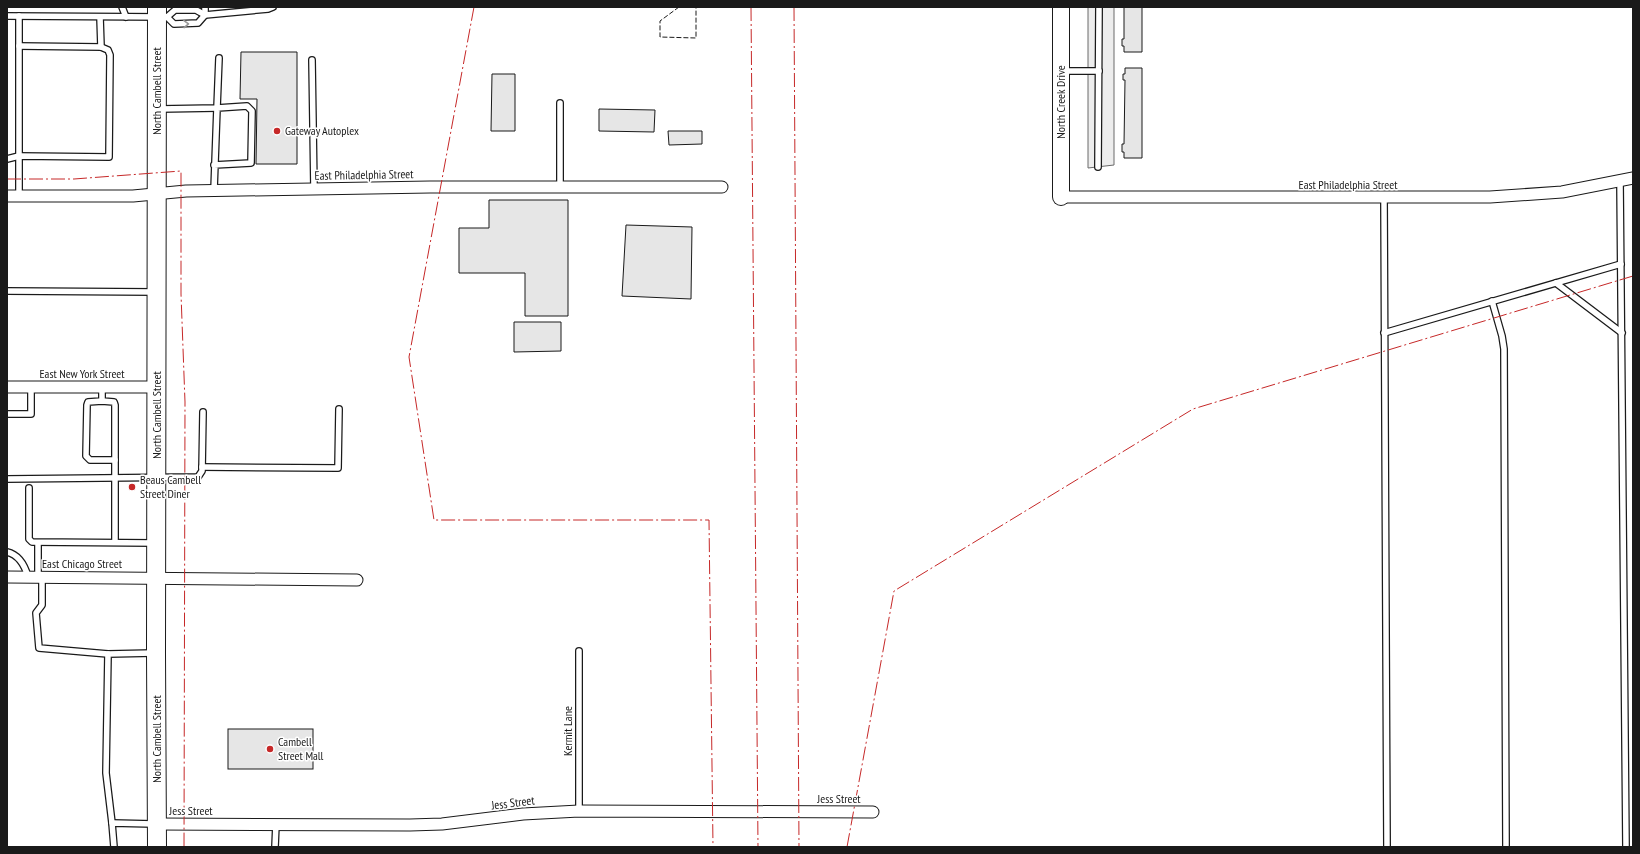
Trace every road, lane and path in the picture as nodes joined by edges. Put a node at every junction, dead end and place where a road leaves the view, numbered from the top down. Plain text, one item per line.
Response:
1 (122, 7) edge
2 (205, 7) edge
3 (273, 7) edge
4 (1061, 7) edge
5 (1099, 7) edge
6 (161, 14) edge
7 (205, 15) junction
8 (7, 16) edge
9 (19, 16) junction
10 (100, 17) junction
11 (126, 17) junction
12 (19, 46) junction
13 (100, 47) junction
14 (219, 58) dead end
15 (312, 60) dead end
16 (1061, 71) junction
17 (1099, 71) junction
18 (560, 103) dead end
19 (218, 108) junction
20 (157, 109) junction
21 (19, 156) junction
22 (7, 159) edge
23 (214, 164) junction
24 (1098, 167) dead end
25 (1633, 178) edge
26 (1620, 182) junction
27 (560, 187) junction
28 (722, 187) dead end
29 (314, 189) junction
30 (214, 190) junction
31 (157, 193) junction
32 (7, 196) edge
33 (19, 196) junction
34 (1061, 197) joint
35 (1384, 198) junction
36 (1621, 264) junction
37 (1556, 283) junction
38 (7, 291) edge
39 (157, 292) junction
40 (1492, 301) junction
41 (1384, 333) junction
42 (1622, 333) junction
43 (7, 386) edge
44 (31, 386) junction
45 (102, 386) junction
46 (157, 386) junction
47 (102, 401) junction
48 (339, 409) dead end
49 (203, 412) dead end
50 (7, 414) edge
51 (115, 460) junction
52 (202, 467) junction
53 (157, 478) junction
54 (7, 479) edge
55 (116, 479) junction
56 (29, 488) dead end
57 (116, 542) junction
58 (38, 543) junction
59 (157, 543) junction
60 (7, 552) edge
61 (7, 577) edge
62 (36, 577) junction
63 (157, 578) junction
64 (357, 580) dead end
65 (579, 651) dead end
66 (156, 653) junction
67 (108, 654) junction
68 (579, 812) junction
69 (873, 812) dead end
70 (112, 823) junction
71 (157, 824) junction
72 (276, 824) junction
73 (114, 847) edge
74 (158, 847) edge
75 (275, 847) edge
76 (1387, 847) edge
77 (1506, 847) edge
78 (1626, 847) edge

1 - 11 lane
2 - 7 lane
3 - 7 lane
4 - 16 street, North Creek Drive
5 - 17 lane
6 - 7 lane
6 -> 7 lane
6 - 11 lane
6 - 20 main road, North Cambell Street
8 - 9 lane
9 - 10 lane
9 - 12 lane
10 - 11 lane
10 - 13 lane
12 - 13 lane
12 - 21 lane
13 - 21 lane
14 - 19 lane
15 - 29 lane
16 - 17 lane
16 - 34 street, North Creek Drive
17 - 24 lane
18 - 27 lane
19 - 20 lane
19 - 23 lane
19 - 23 lane
20 - 31 main road, North Cambell Street
21 - 22 lane
21 - 33 lane
23 - 30 lane
25 - 26 street, East Philadelphia Street
26 - 35 street, East Philadelphia Street
26 - 36 lane
27 - 28 street, East Philadelphia Street
27 - 29 street, East Philadelphia Street
29 - 30 street, East Philadelphia Street
30 - 31 street, East Philadelphia Street
31 - 33 street, East Philadelphia Street
31 - 39 main road, North Cambell Street
32 - 33 street, East Philadelphia Street
34 - 35 street, East Philadelphia Street
35 - 41 lane
36 - 37 lane
36 - 42 lane
37 - 40 lane
37 - 42 lane
38 - 39 lane
39 - 46 main road, North Cambell Street
40 - 41 lane
40 - 77 lane
41 - 76 lane
42 - 78 lane
43 - 44 street, East New York Street
44 - 45 street, East New York Street
44 - 50 lane
45 - 46 street, East New York Street
45 - 47 lane
46 - 53 main road, North Cambell Street
47 - 51 lane
47 - 51 lane
48 - 52 lane
49 - 52 lane
51 - 55 lane
52 - 53 lane
53 - 55 lane
53 - 59 main road, North Cambell Street
54 - 55 lane
55 - 57 lane
56 - 58 lane
57 - 58 lane
57 - 59 lane
58 - 62 lane
59 - 63 main road, North Cambell Street
60 - 62 lane
61 - 62 street, East Chicago Street
62 - 63 street, East Chicago Street
62 - 67 lane
63 - 64 street, East Chicago Street
63 - 66 main road, North Cambell Street
65 - 68 lane, Kermit Lane
66 - 67 lane
66 - 71 main road, North Cambell Street
67 - 70 lane
68 - 69 street, Jess Street
68 - 72 street, Jess Street
70 - 71 lane
70 - 73 lane
71 - 72 street, Jess Street
71 - 74 main road, North Cambell Street
72 - 75 lane

